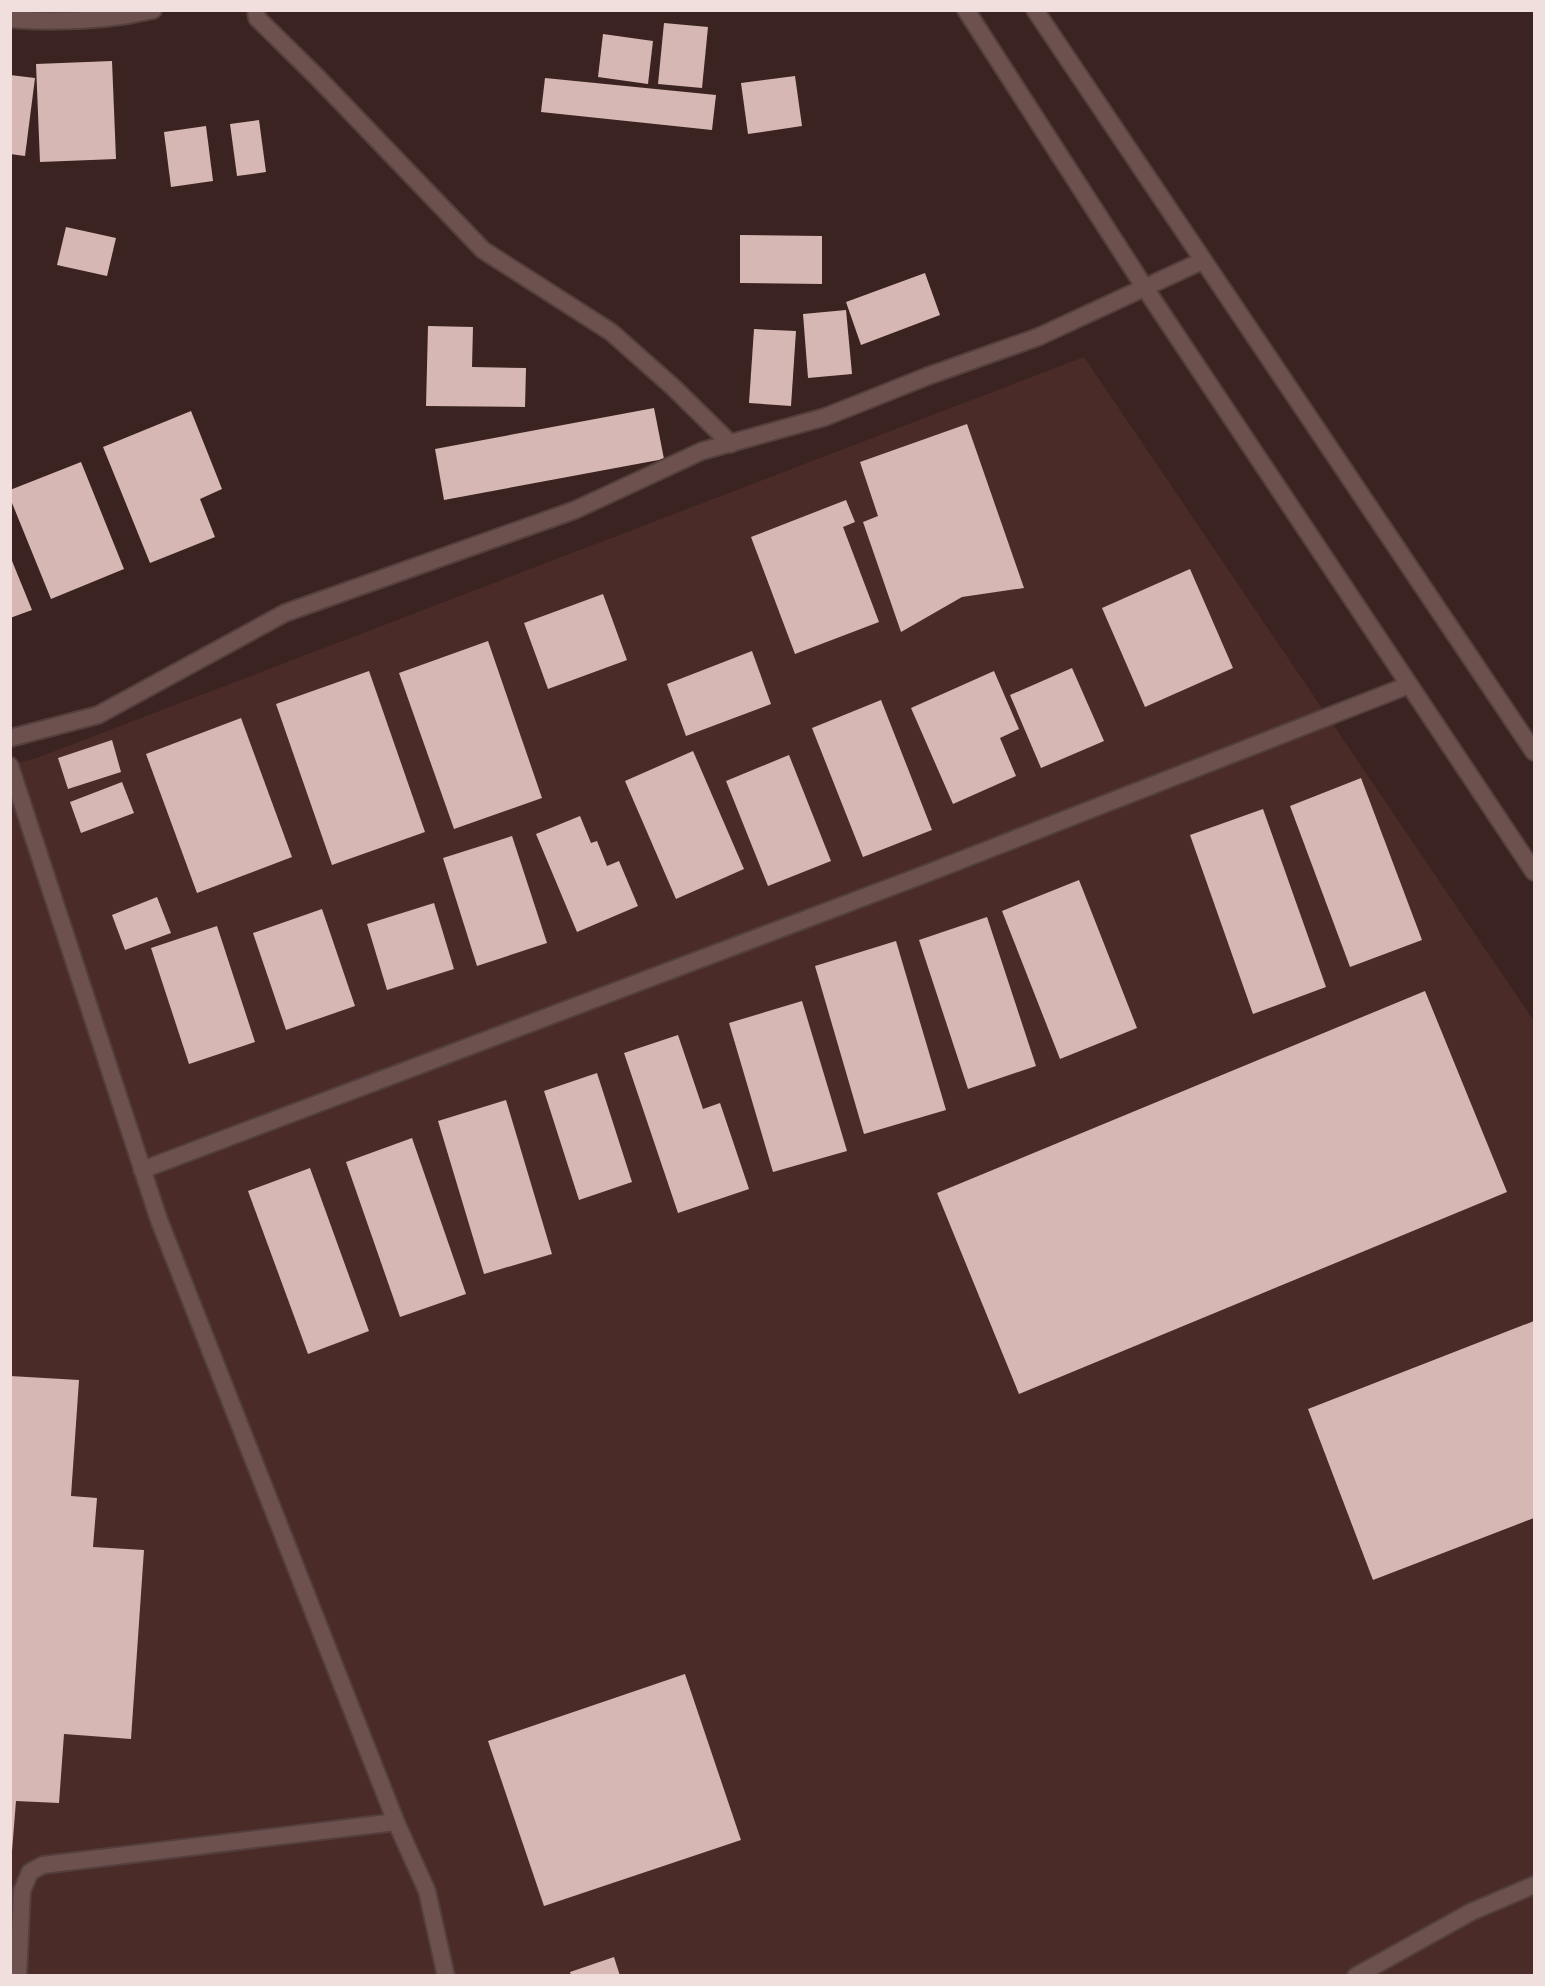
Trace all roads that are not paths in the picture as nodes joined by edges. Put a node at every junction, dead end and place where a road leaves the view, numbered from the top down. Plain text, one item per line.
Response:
1 (153, 10) edge
2 (256, 10) edge
3 (966, 10) edge
4 (1035, 10) edge
5 (10, 19) edge
6 (1202, 261) junction
7 (1145, 288) junction
8 (731, 444) junction
9 (1410, 685) junction
10 (10, 738) edge
11 (1534, 752) edge
12 (10, 766) edge
13 (1534, 872) edge
14 (142, 1170) junction
15 (396, 1822) junction
16 (1534, 1886) edge
17 (18, 1976) edge
18 (446, 1976) edge
19 (1356, 1976) edge

1 - 5 street
2 - 8 street
3 - 7 street
4 - 6 street
6 - 7 street
6 - 11 street
7 - 8 street
7 - 9 street
8 - 10 street
9 - 13 street
9 - 14 street
12 - 14 street
14 - 15 street
15 - 17 street
15 - 18 street
16 - 19 street

